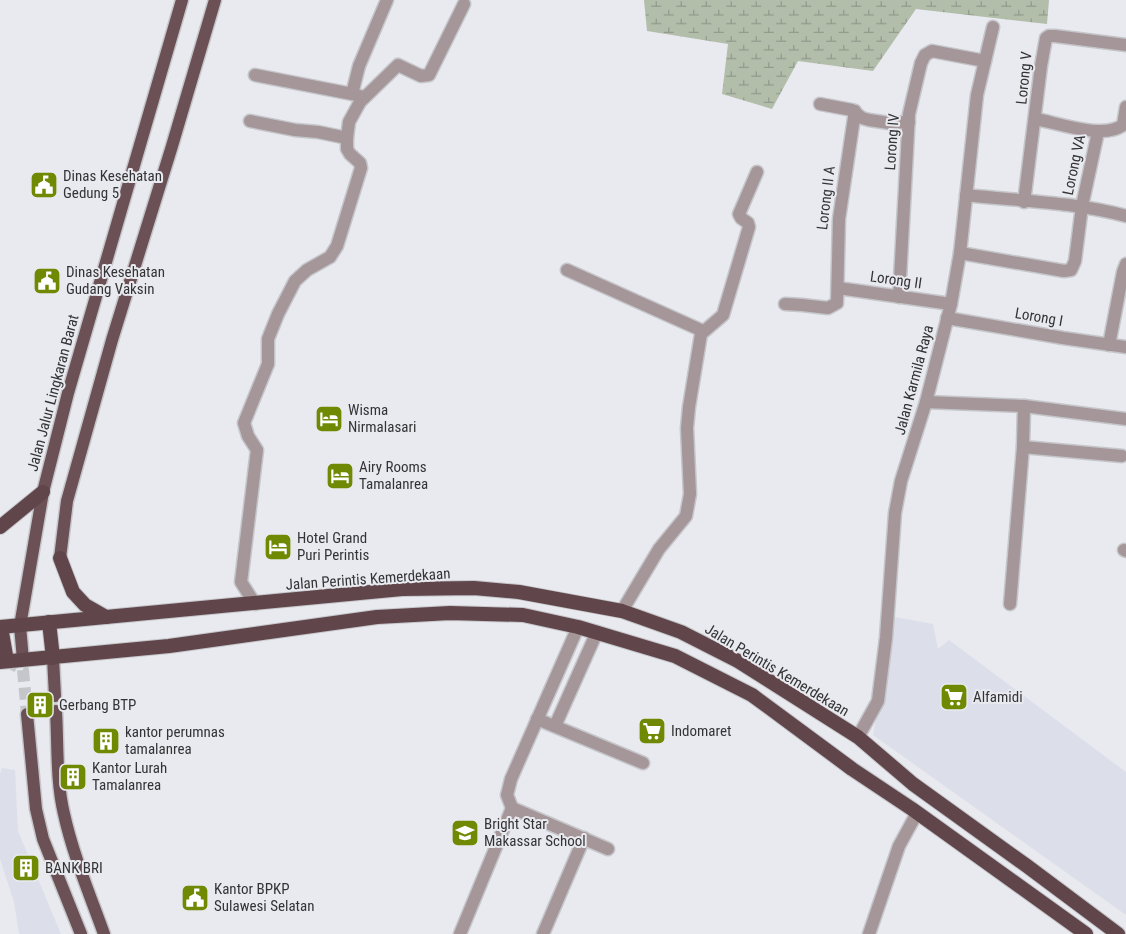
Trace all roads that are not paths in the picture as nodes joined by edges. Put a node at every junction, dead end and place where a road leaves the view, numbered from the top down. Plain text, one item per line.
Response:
1 (182, 0) edge
2 (215, 0) edge
3 (387, 0) edge
4 (464, 4) dead end
5 (993, 27) dead end
6 (1126, 45) edge
7 (985, 61) junction
8 (255, 75) dead end
9 (358, 96) junction
10 (820, 104) dead end
11 (1126, 107) edge
12 (855, 111) junction
13 (1036, 118) junction
14 (250, 121) dead end
15 (909, 122) junction
16 (1098, 132) junction
17 (347, 138) junction
18 (757, 172) dead end
19 (966, 195) junction
20 (1024, 202) junction
21 (1082, 206) junction
22 (1126, 216) edge
23 (960, 253) junction
24 (1126, 264) edge
25 (567, 270) dead end
26 (838, 288) junction
27 (899, 296) junction
28 (785, 304) dead end
29 (951, 304) junction
30 (947, 318) junction
31 (704, 331) junction
32 (1109, 345) junction
33 (1126, 347) edge
34 (926, 402) junction
35 (1024, 406) junction
36 (1126, 419) edge
37 (1023, 447) junction
38 (1122, 456) dead end
39 (43, 492) junction
40 (0, 528) edge
41 (60, 558) joint
42 (255, 604) junction
43 (1010, 604) dead end
44 (622, 611) junction
45 (106, 617) junction
46 (49, 622) junction
47 (20, 626) junction
48 (0, 627) edge
49 (578, 627) junction
50 (597, 632) junction
51 (53, 658) junction
52 (23, 660) junction
53 (3, 662) edge
54 (55, 696) dead end
55 (56, 711) dead end
56 (27, 714) tunnel mouth
57 (537, 719) junction
58 (555, 726) junction
59 (858, 737) junction
60 (643, 763) dead end
61 (512, 808) junction
62 (917, 813) junction
63 (584, 838) junction
64 (608, 849) dead end
65 (1096, 918) junction
66 (81, 934) edge
67 (104, 934) edge
68 (460, 934) edge
69 (543, 934) edge
70 (869, 934) edge
71 (1086, 934) edge
72 (1118, 934) edge

1 - 39 main road, Jalan Jalur Lingkaran Barat
2 - 41 main road
3 - 9 street
4 - 9 street
5 - 7 street, Jalan Karmila Raya
6 - 13 street, Lorong V
7 - 15 street, Lorong IV
7 - 19 street, Jalan Karmila Raya
8 - 9 street
9 - 17 street
10 - 12 street
11 - 16 street
12 - 15 street
12 - 26 street, Lorong II A
13 - 16 street
13 - 20 street, Lorong V
14 - 17 street
15 - 27 street, Lorong IV
16 - 21 street, Lorong VA
17 - 42 street
18 - 31 street
19 - 20 street
19 - 23 street, Jalan Karmila Raya
20 - 21 street
21 - 22 street
21 - 23 street, Lorong VA
23 - 29 street, Jalan Karmila Raya
24 - 32 street
25 - 31 street
26 - 27 street, Lorong II
26 - 28 street
27 - 29 street, Lorong II
29 - 30 street, Jalan Karmila Raya
30 - 32 street, Lorong I
30 - 34 street, Jalan Karmila Raya
31 - 44 street
32 - 33 street, Lorong I
34 - 35 street
34 - 59 street, Jalan Karmila Raya
35 - 36 street
35 - 37 street
37 - 38 street
37 - 43 street
39 - 40 highway
39 - 47 main road, Jalan Jalur Lingkaran Barat
41 - 45 highway
42 - 44 highway, Jalan Perintis Kemerdekaan
42 - 45 highway, Jalan Perintis Kemerdekaan
44 - 59 highway, Jalan Perintis Kemerdekaan
45 - 46 highway, Jalan Perintis Kemerdekaan
46 - 47 highway, Jalan Perintis Kemerdekaan
46 - 51 highway
47 - 48 highway, Jalan Perintis Kemerdekaan
47 - 52 main road, Jalan Jalur Lingkaran Barat
48 - 53 highway
49 - 50 highway
49 - 51 highway
49 - 57 street
50 - 58 street
50 - 62 highway
51 - 52 highway
51 - 54 main road
52 - 53 highway
55 - 67 main road
56 - 66 main road
57 - 58 street
57 - 61 street
58 - 60 street
59 - 65 highway, Jalan Perintis Kemerdekaan
61 - 63 street
61 - 68 street
62 - 70 street
62 - 71 highway
63 - 64 street
63 - 69 street
65 - 71 highway
65 - 72 highway, Jalan Perintis Kemerdekaan

